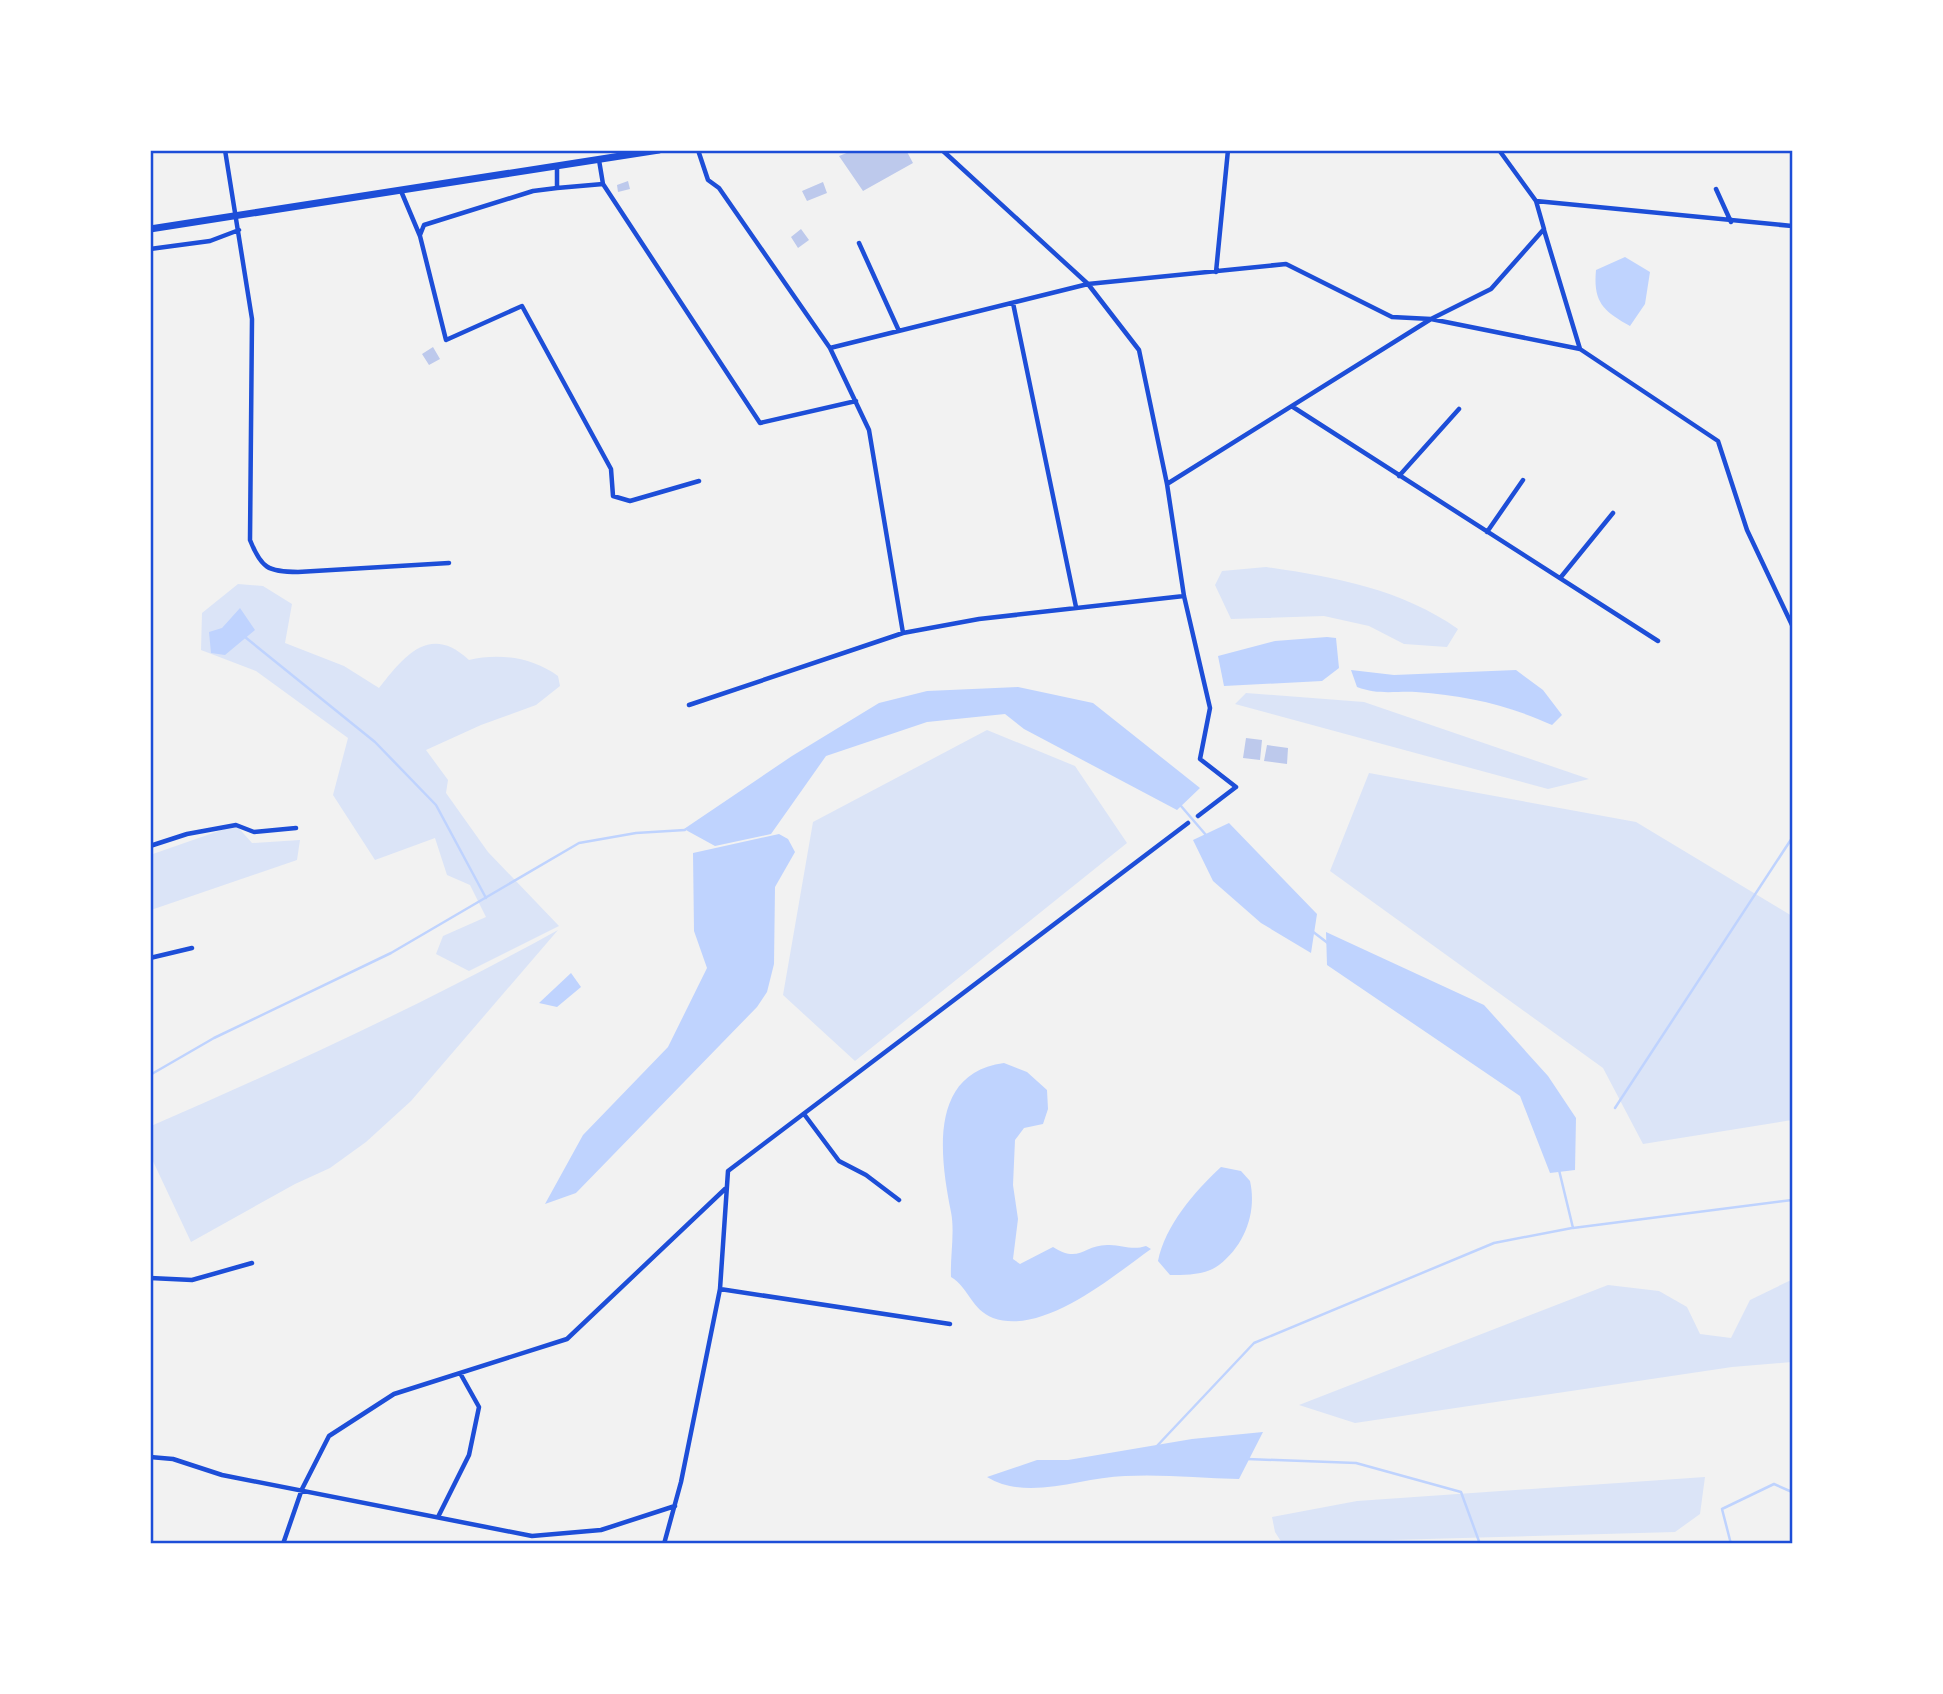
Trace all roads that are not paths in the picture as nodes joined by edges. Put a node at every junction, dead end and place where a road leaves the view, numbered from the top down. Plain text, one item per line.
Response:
1 (225, 150) edge
2 (659, 150) edge
3 (698, 150) edge
4 (942, 150) edge
5 (1227, 150) edge
6 (1499, 150) edge
7 (599, 160) junction
8 (557, 166) junction
9 (603, 184) junction
10 (557, 188) junction
11 (1716, 189) dead end
12 (401, 191) junction
13 (1536, 201) junction
14 (237, 215) junction
15 (1731, 222) junction
16 (1793, 226) edge
17 (150, 229) edge
18 (1544, 229) junction
19 (239, 230) junction
20 (420, 236) junction
21 (859, 243) dead end
22 (150, 249) edge
23 (1216, 272) junction
24 (1088, 284) junction
25 (1013, 303) junction
26 (1431, 319) junction
27 (899, 331) junction
28 (830, 348) junction
29 (1580, 349) junction
30 (856, 401) junction
31 (1293, 407) junction
32 (1459, 410) dead end
33 (1399, 476) junction
34 (1523, 480) dead end
35 (699, 481) dead end
36 (1167, 484) junction
37 (1613, 513) dead end
38 (1487, 532) junction
39 (449, 563) dead end
40 (1561, 576) junction
41 (1184, 596) junction
42 (1076, 607) junction
43 (1793, 625) edge
44 (903, 633) junction
45 (1658, 641) dead end
46 (689, 705) dead end
47 (1198, 816) dead end
48 (1188, 823) dead end
49 (296, 828) dead end
50 (150, 846) edge
51 (192, 948) dead end
52 (150, 958) edge
53 (804, 1114) junction
54 (726, 1188) junction
55 (899, 1200) dead end
56 (252, 1264) dead end
57 (150, 1278) edge
58 (720, 1289) junction
59 (950, 1324) dead end
60 (460, 1373) junction
61 (150, 1457) edge
62 (302, 1489) junction
63 (675, 1506) junction
64 (438, 1517) junction
65 (283, 1544) edge
66 (664, 1544) edge

1 - 14 street
2 - 7 highway
3 - 28 street
4 - 24 street
5 - 23 street
6 - 13 street
7 - 8 highway
7 - 9 street
8 - 10 street
8 - 12 highway
9 - 10 street
9 - 30 street
10 - 20 street
11 - 15 street
12 - 14 highway
12 - 20 street
13 - 15 street
13 - 18 street
14 - 17 highway
14 - 19 street
15 - 16 street
18 - 26 street
18 - 29 street
19 - 22 street
19 - 39 street
20 - 35 street
21 - 27 street
23 - 24 street
23 - 26 street
24 - 25 street
24 - 36 street
25 - 27 street
25 - 42 street
26 - 29 street
26 - 31 street
27 - 28 street
28 - 30 street
29 - 43 street
30 - 44 street
31 - 33 street
31 - 36 street
32 - 33 street
33 - 38 street
34 - 38 street
36 - 41 street
37 - 40 street
38 - 40 street
40 - 45 street
41 - 42 street
41 - 47 street
42 - 44 street
44 - 46 street
48 - 53 street
49 - 50 street
51 - 52 street
53 - 54 street
53 - 55 street
54 - 58 street
54 - 60 street
56 - 57 street
58 - 59 street
58 - 63 street
60 - 62 street
60 - 64 street
61 - 62 street
62 - 64 street
62 - 65 street
63 - 64 street
63 - 66 street

